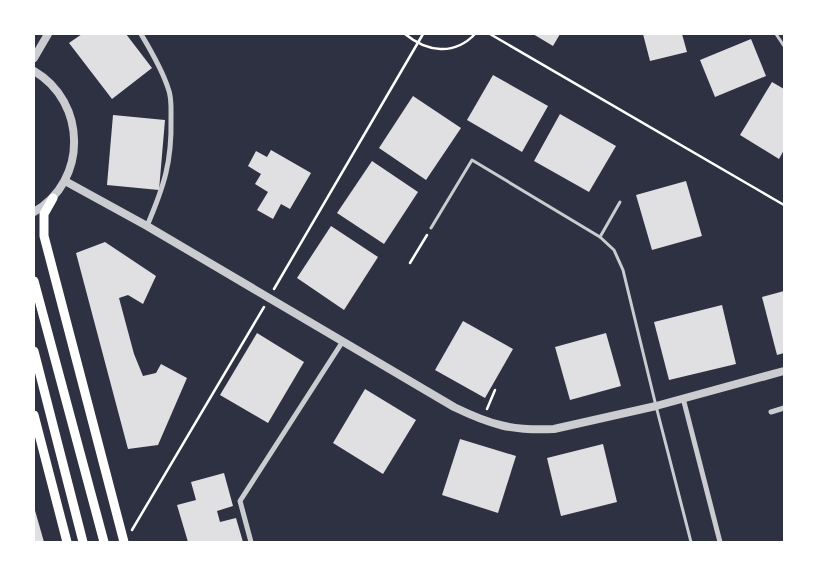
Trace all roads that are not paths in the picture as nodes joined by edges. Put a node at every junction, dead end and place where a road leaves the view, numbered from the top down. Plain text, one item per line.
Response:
1 (48, 34) edge
2 (140, 34) edge
3 (776, 34) edge
4 (784, 46) edge
5 (34, 58) edge
6 (34, 71) edge
7 (65, 181) junction
8 (53, 198) junction
9 (620, 202) dead end
10 (34, 212) edge
11 (147, 226) junction
12 (431, 228) road end
13 (600, 237) junction
14 (34, 281) edge
15 (343, 341) junction
16 (34, 351) edge
17 (784, 371) edge
18 (683, 398) junction
19 (656, 406) junction
20 (784, 408) edge
21 (771, 412) dead end
22 (34, 415) edge
23 (67, 542) edge
24 (83, 542) edge
25 (104, 542) edge
26 (124, 542) edge
27 (251, 542) edge
28 (692, 542) edge
29 (720, 542) edge

1 - 5 street
2 - 11 street
3 - 4 lane
6 - 7 street
7 - 8 street
7 - 11 street
8 - 10 street
8 - 26 main road
9 - 13 lane
11 - 15 street
12 - 13 lane
13 - 19 lane
14 - 25 main road
15 - 19 street
15 - 27 street
16 - 24 main road
17 - 18 street
18 - 19 street
18 - 29 street
19 - 28 lane
20 - 21 street
22 - 23 main road

